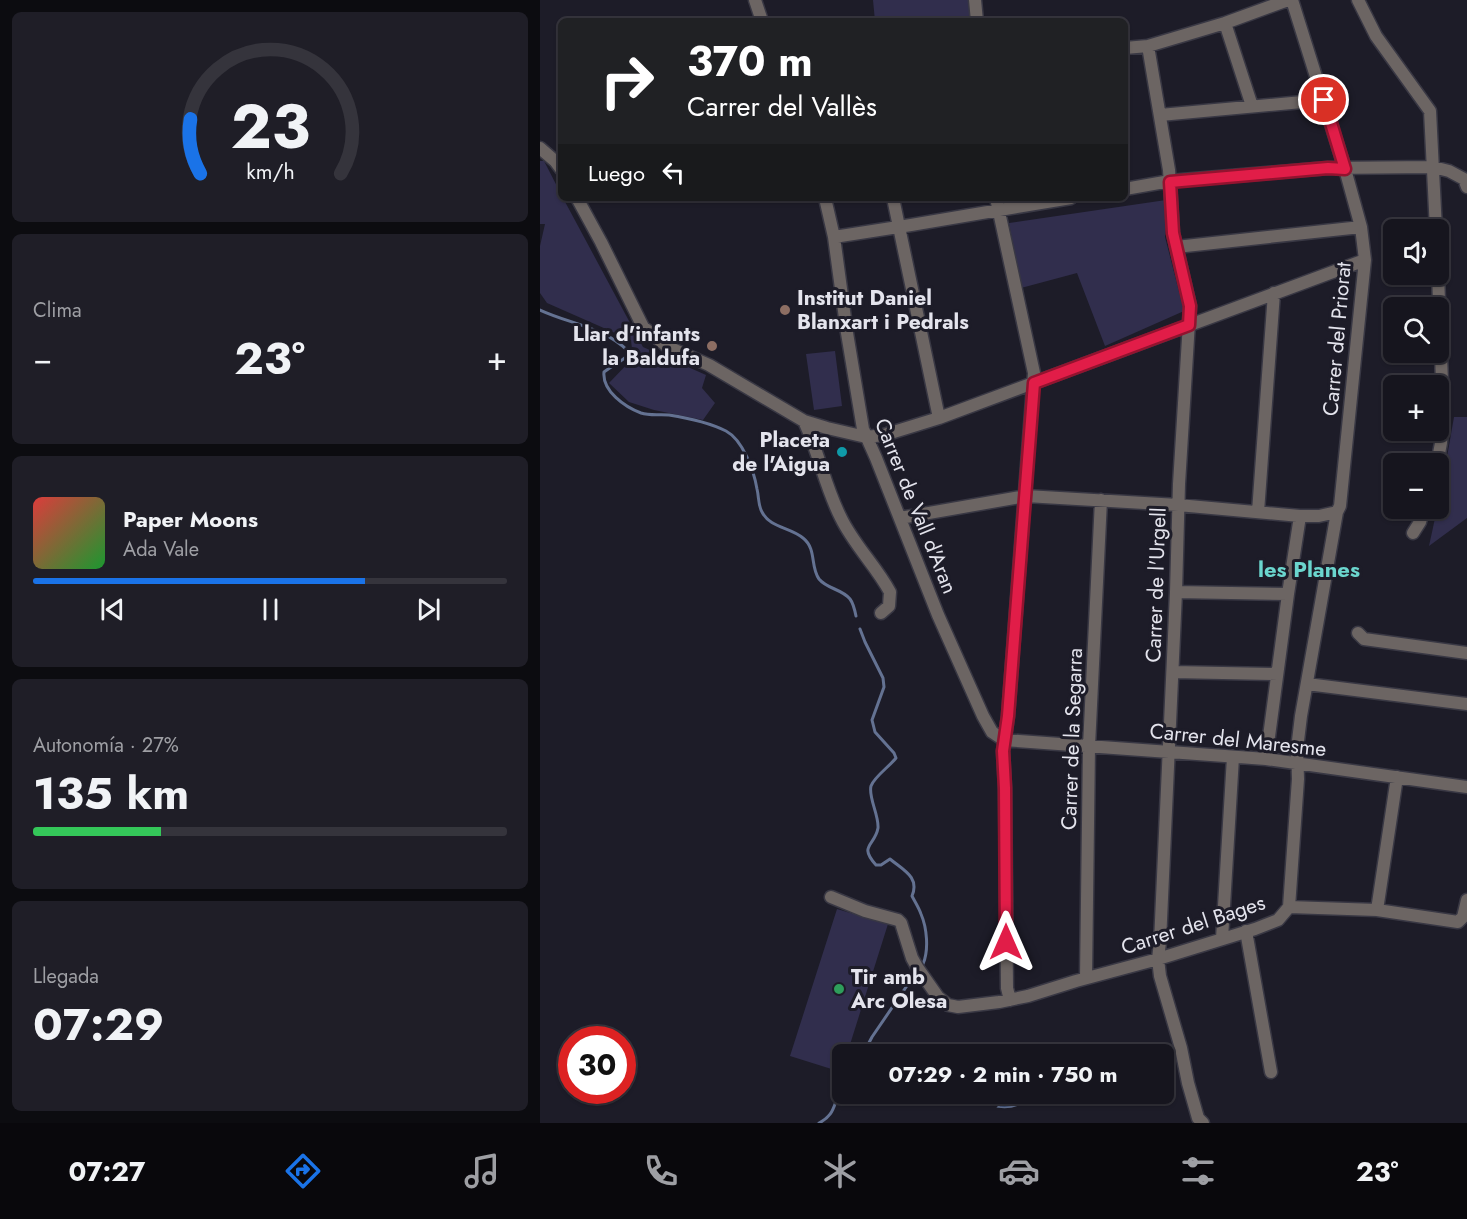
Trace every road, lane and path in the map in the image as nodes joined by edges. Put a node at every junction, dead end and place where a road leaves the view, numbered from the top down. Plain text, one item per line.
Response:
1 (754, 0) edge
2 (975, 0) edge
3 (1290, 0) edge
4 (1359, 0) edge
5 (761, 18) edge
6 (977, 18) edge
7 (1225, 23) junction
8 (1148, 46) junction
9 (1128, 48) edge
10 (1324, 100) junction
11 (1252, 106) junction
12 (1160, 115) junction
13 (540, 148) edge
14 (558, 165) edge
15 (1433, 166) junction
16 (1345, 169) junction
17 (1170, 182) junction
18 (1467, 187) edge
19 (1128, 189) edge
20 (580, 201) edge
21 (826, 201) edge
22 (894, 201) edge
23 (1034, 201) edge
24 (997, 204) edge
25 (1435, 219) edge
26 (899, 227) junction
27 (1361, 227) junction
28 (834, 237) junction
29 (1176, 247) junction
30 (1365, 260) junction
31 (1438, 285) edge
32 (1274, 293) junction
33 (1189, 325) junction
34 (1034, 383) junction
35 (939, 418) junction
36 (804, 422) junction
37 (866, 437) junction
38 (1439, 453) edge
39 (1026, 496) junction
40 (1101, 500) junction
41 (1178, 505) junction
42 (1258, 512) junction
43 (1337, 512) junction
44 (1300, 516) junction
45 (900, 518) junction
46 (1420, 519) edge
47 (1413, 533) dead end
48 (1176, 592) junction
49 (1288, 594) junction
50 (881, 613) dead end
51 (1358, 633) dead end
52 (1467, 653) edge
53 (1173, 672) junction
54 (1277, 674) junction
55 (1307, 684) junction
56 (1467, 704) edge
57 (1004, 740) junction
58 (1089, 746) junction
59 (1168, 752) junction
60 (1233, 757) junction
61 (1266, 759) junction
62 (1298, 764) junction
63 (1397, 777) junction
64 (1467, 787) edge
65 (831, 897) dead end
66 (1467, 900) edge
67 (1289, 908) junction
68 (1377, 910) junction
69 (1246, 932) junction
70 (1222, 939) junction
71 (1158, 958) junction
72 (1086, 978) junction
73 (1010, 1000) junction
74 (1271, 1072) dead end
75 (1203, 1123) edge

1 - 5 street
2 - 6 street
3 - 7 street
3 - 10 street, Carrer del Priorat
4 - 15 street
7 - 8 street
7 - 11 street
8 - 9 street
8 - 12 street, Carrer de l'Urgell
10 - 11 street
10 - 16 street, Carrer del Priorat
11 - 12 street
12 - 17 street, Carrer de l'Urgell
13 - 14 street
15 - 16 street
15 - 18 street
15 - 25 street
16 - 17 street
16 - 27 street, Carrer del Priorat
17 - 19 street
17 - 29 street, Carrer de l'Urgell
20 - 36 street
21 - 28 street, Carrer de Vall d'Aran
22 - 26 street
23 - 24 street
24 - 26 street
24 - 34 street
26 - 28 street
26 - 35 street
27 - 29 street
27 - 30 street, Carrer del Priorat
28 - 37 street, Carrer de Vall d'Aran
29 - 33 street, Carrer de l'Urgell
30 - 32 street
30 - 43 street, Carrer del Priorat
31 - 38 street
32 - 33 street
32 - 42 street
33 - 34 street
33 - 41 street, Carrer de l'Urgell
34 - 35 street
34 - 39 street
35 - 37 street
36 - 37 street
36 - 50 street
37 - 45 street, Carrer de Vall d'Aran
39 - 40 street
39 - 45 street
39 - 57 street
40 - 41 street
40 - 58 street, Carrer de la Segarra
41 - 42 street
41 - 48 street, Carrer de l'Urgell
42 - 44 street
43 - 44 street
43 - 55 street, Carrer del Priorat
44 - 49 street
45 - 57 street, Carrer de Vall d'Aran
46 - 47 street
48 - 49 street
48 - 53 street, Carrer de l'Urgell
49 - 54 street
51 - 52 street
53 - 54 street
53 - 59 street, Carrer de l'Urgell
54 - 61 street
55 - 56 street
55 - 62 street
57 - 58 street, Carrer del Maresme
57 - 73 street
58 - 59 street, Carrer del Maresme
58 - 72 street, Carrer de la Segarra
59 - 60 street, Carrer del Maresme
59 - 71 street, Carrer de l'Urgell
60 - 61 street, Carrer del Maresme
60 - 70 street
61 - 62 street, Carrer del Maresme
62 - 63 street, Carrer del Maresme
62 - 67 street
63 - 64 street, Carrer del Maresme
63 - 68 street
65 - 73 street, Carrer del Bages
66 - 68 street, Carrer del Bages
67 - 68 street, Carrer del Bages
67 - 69 street, Carrer del Bages
69 - 70 street, Carrer del Bages
69 - 74 street
70 - 71 street, Carrer del Bages
71 - 72 street, Carrer del Bages
71 - 75 street, Carrer de l'Urgell
72 - 73 street, Carrer del Bages

